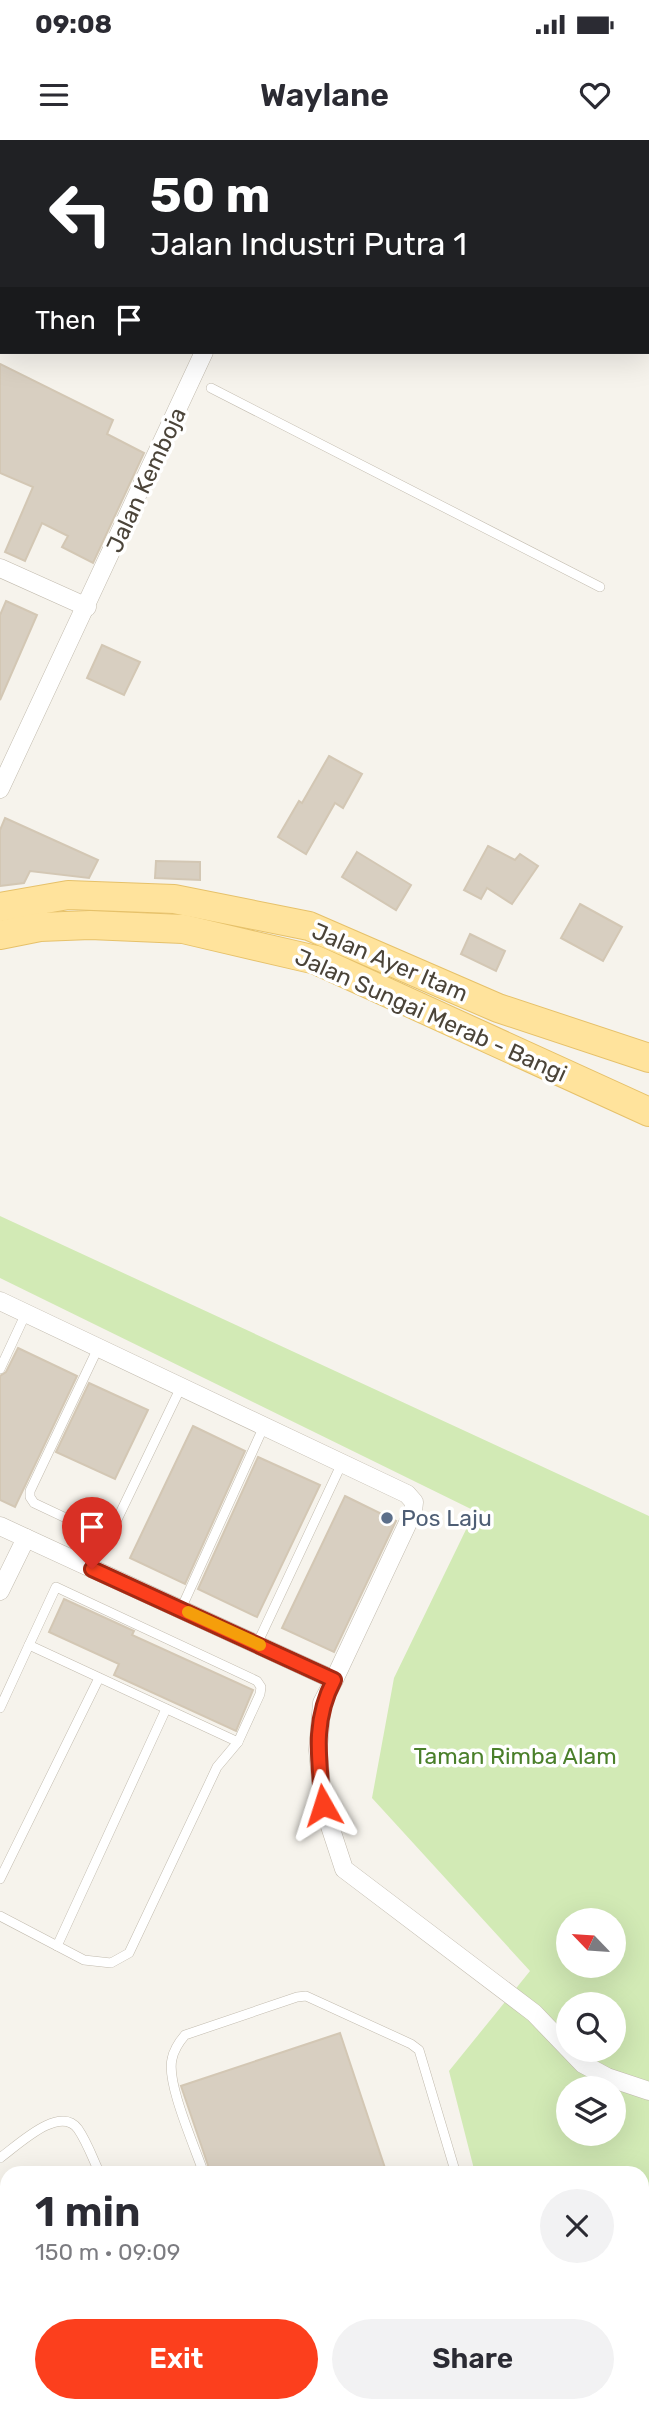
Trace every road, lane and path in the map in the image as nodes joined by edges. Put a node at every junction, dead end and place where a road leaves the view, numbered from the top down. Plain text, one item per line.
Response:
1 (203, 354) edge
2 (211, 388) dead end
3 (0, 568) edge
4 (600, 587) dead end
5 (87, 607) junction
6 (0, 789) edge
7 (0, 907) edge
8 (0, 935) edge
9 (649, 1058) edge
10 (649, 1112) edge
11 (0, 1301) edge
12 (26, 1313) junction
13 (98, 1348) junction
14 (0, 1369) edge
15 (181, 1387) junction
16 (264, 1426) junction
17 (342, 1463) junction
18 (0, 1526) edge
19 (26, 1538) junction
20 (0, 1591) edge
21 (181, 1609) junction
22 (257, 1644) junction
23 (29, 1645) junction
24 (99, 1678) junction
25 (334, 1680) junction
26 (0, 1708) edge
27 (166, 1709) junction
28 (238, 1742) junction
29 (0, 1879) edge
30 (0, 1916) edge
31 (57, 1946) junction
32 (649, 2091) edge
33 (0, 2158) edge
34 (96, 2166) edge
35 (201, 2166) edge
36 (454, 2166) edge

1 - 5 street, Jalan Kemboja
2 - 4 lane
3 - 5 street
5 - 6 street, Jalan Kemboja
7 - 9 main road, Jalan Ayer Itam
8 - 10 main road, Jalan Sungai Merab - Bangi
11 - 12 street
12 - 13 street
12 - 14 lane
13 - 15 street
13 - 15 lane
15 - 16 street
16 - 17 street
16 - 21 lane
17 - 22 lane
17 - 25 street
18 - 19 street
19 - 20 street
19 - 21 street
21 - 22 street
22 - 25 street
23 - 24 lane
23 - 26 lane
23 - 28 lane
24 - 27 lane
24 - 29 lane
25 - 32 street
27 - 28 lane
27 - 31 lane
28 - 31 lane
30 - 31 lane
33 - 34 lane
35 - 36 lane

